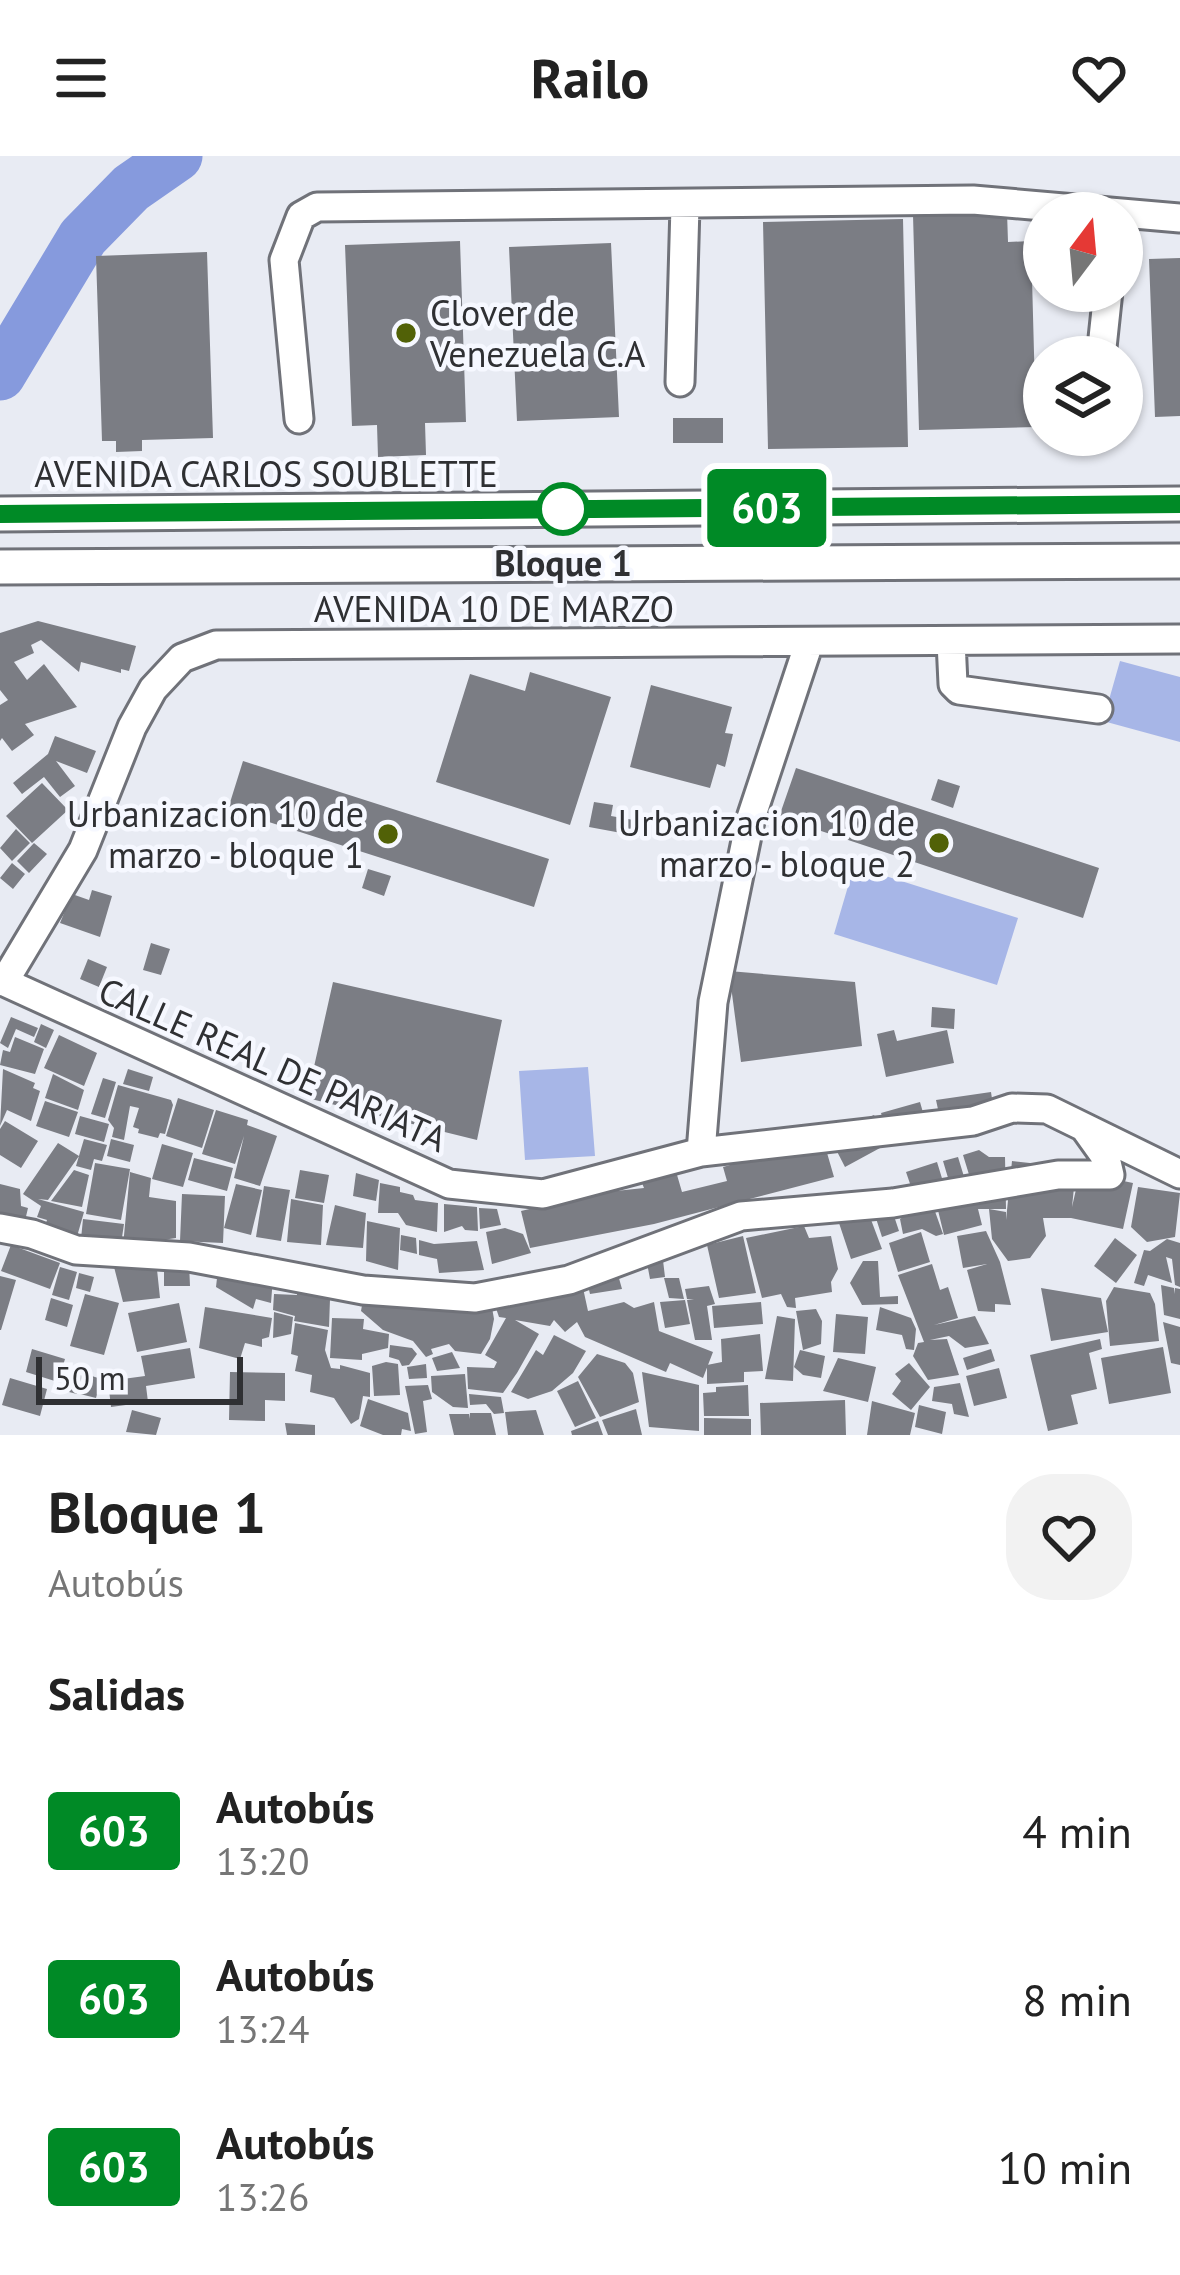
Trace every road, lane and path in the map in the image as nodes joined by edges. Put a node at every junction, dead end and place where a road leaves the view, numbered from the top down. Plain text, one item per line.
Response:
1 (1023, 204) edge
2 (685, 206) junction
3 (1143, 215) edge
4 (1180, 218) edge
5 (680, 382) dead end
6 (299, 418) dead end
7 (1180, 504) edge
8 (0, 514) edge
9 (1180, 561) edge
10 (0, 567) edge
11 (1180, 639) edge
12 (951, 641) junction
13 (809, 643) junction
14 (1098, 709) dead end
15 (2, 981) edge
16 (1084, 1126) junction
17 (701, 1152) junction
18 (1180, 1174) edge
19 (0, 1228) edge

1 - 2 street
2 - 5 street
2 - 6 street
3 - 4 street
7 - 8 main road, AVENIDA CARLOS SOUBLETTE
9 - 10 main road
11 - 12 street, AVENIDA 10 DE MARZO
12 - 13 street, AVENIDA 10 DE MARZO
12 - 14 street
13 - 15 street, AVENIDA 10 DE MARZO
13 - 17 street
15 - 17 street, CALLE REAL DE PARIATA
16 - 17 street, CALLE REAL DE PARIATA
16 - 18 street, CALLE REAL DE PARIATA
16 - 19 street

